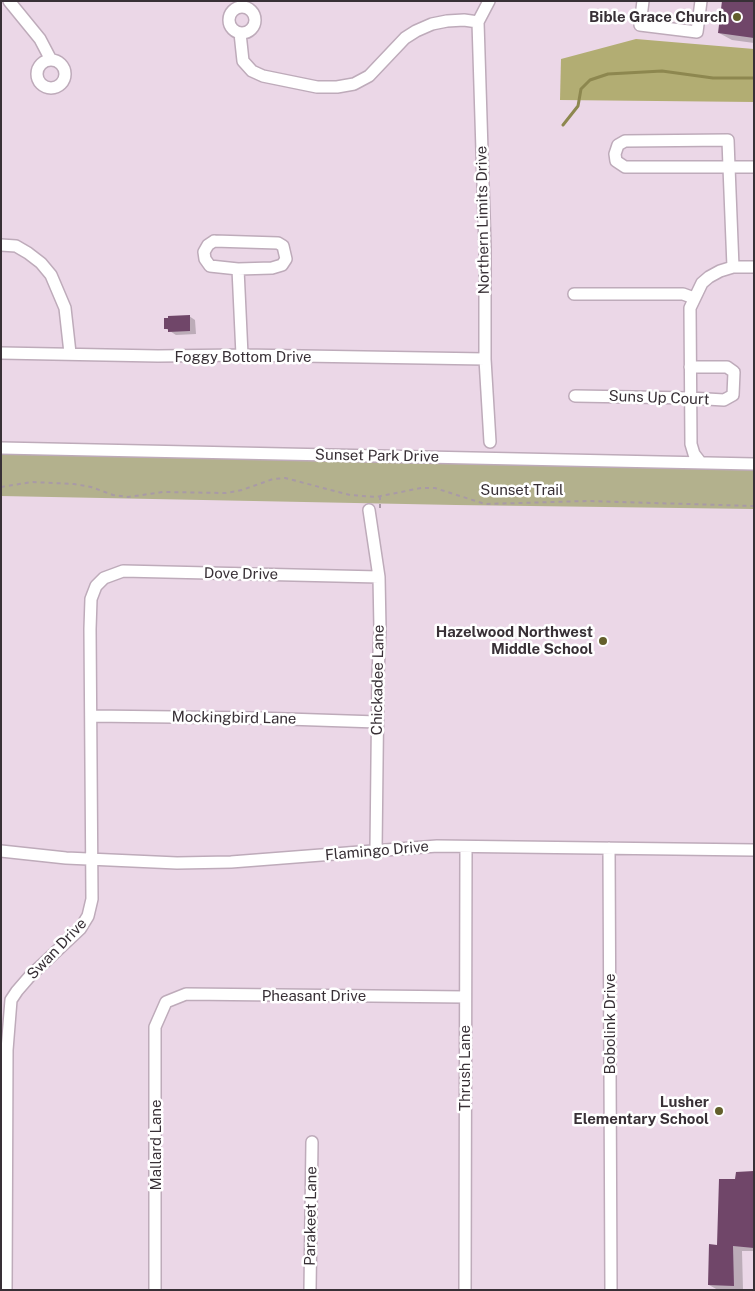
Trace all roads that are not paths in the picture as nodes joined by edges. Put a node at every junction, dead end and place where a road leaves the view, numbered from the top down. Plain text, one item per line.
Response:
1 (8, 1) edge
2 (489, 1) edge
3 (643, 1) edge
4 (702, 1) edge
5 (478, 22) junction
6 (240, 34) dead end
7 (51, 60) dead end
8 (729, 167) junction
9 (754, 167) edge
10 (1, 245) edge
11 (733, 267) junction
12 (754, 267) edge
13 (238, 269) junction
14 (574, 294) dead end
15 (694, 298) junction
16 (1, 353) edge
17 (70, 354) junction
18 (242, 355) junction
19 (486, 359) junction
20 (690, 367) junction
21 (575, 396) dead end
22 (690, 398) junction
23 (490, 442) dead end
24 (1, 448) edge
25 (701, 463) junction
26 (754, 464) edge
27 (369, 510) dead end
28 (379, 577) junction
29 (104, 578) joint
30 (91, 716) junction
31 (377, 722) junction
32 (466, 847) junction
33 (610, 848) junction
34 (376, 850) junction
35 (754, 850) edge
36 (1, 851) edge
37 (92, 859) junction
38 (465, 997) junction
39 (166, 1002) joint
40 (312, 1142) dead end
41 (6, 1290) edge
42 (155, 1290) edge
43 (310, 1290) edge
44 (466, 1290) edge
45 (611, 1290) edge

1 - 7 street
2 - 5 street, Northern Limits Drive
3 - 4 street
5 - 6 street
5 - 19 street, Northern Limits Drive
8 - 8 street
8 - 9 street
8 - 11 street
10 - 17 street
11 - 12 street
11 - 15 street
13 - 13 street
13 - 18 street
14 - 15 street
15 - 20 street
16 - 17 street, Foggy Bottom Drive
17 - 18 street, Foggy Bottom Drive
18 - 19 street, Foggy Bottom Drive
19 - 23 street, Northern Limits Drive
20 - 22 street
20 - 22 street, Suns Up Court
21 - 22 street, Suns Up Court
22 - 25 street
24 - 25 street, Sunset Park Drive
25 - 26 street, Sunset Park Drive
27 - 28 street, Chickadee Lane
28 - 29 street, Dove Drive
28 - 31 street, Chickadee Lane
29 - 30 street, Swan Drive
30 - 31 street, Mockingbird Lane
30 - 37 street, Swan Drive
31 - 34 street, Chickadee Lane
32 - 33 street, Flamingo Drive
32 - 34 street, Flamingo Drive
32 - 38 street, Thrush Lane
33 - 35 street, Flamingo Drive
33 - 45 street, Bobolink Drive
34 - 37 street, Flamingo Drive
36 - 37 street, Flamingo Drive
37 - 41 street, Swan Drive
38 - 39 street, Pheasant Drive
38 - 44 street, Thrush Lane
39 - 42 street, Mallard Lane
40 - 43 street, Parakeet Lane

